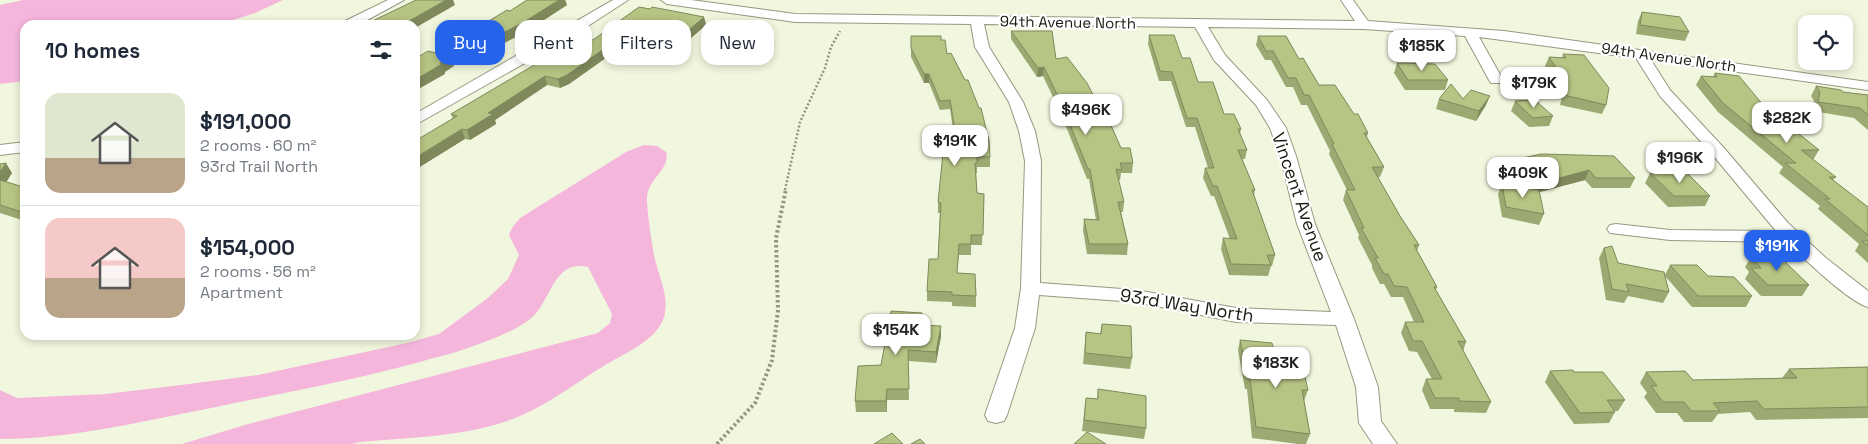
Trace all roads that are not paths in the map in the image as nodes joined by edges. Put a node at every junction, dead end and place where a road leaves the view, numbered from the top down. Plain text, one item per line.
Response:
1 (398, 0) edge
2 (622, 0) edge
3 (667, 0) edge
4 (1347, 0) edge
5 (358, 20) edge
6 (976, 21) junction
7 (1199, 23) junction
8 (1364, 25) junction
9 (1469, 31) junction
10 (1640, 53) junction
11 (1496, 80) dead end
12 (1868, 86) edge
13 (420, 117) edge
14 (20, 148) edge
15 (0, 150) edge
16 (1616, 229) dead end
17 (1792, 237) junction
18 (1030, 288) junction
19 (1868, 301) edge
20 (1344, 319) junction
21 (996, 415) dead end
22 (1386, 444) edge

1 - 5 street
2 - 13 street
3 - 6 street, 94th Avenue North
4 - 8 street
6 - 7 street, 94th Avenue North
6 - 18 street
7 - 8 street, 94th Avenue North
7 - 20 street, Vincent Avenue
8 - 9 street, 94th Avenue North
9 - 10 street, 94th Avenue North
9 - 11 street
10 - 12 street, 94th Avenue North
10 - 17 street
14 - 15 street
16 - 17 street
17 - 19 street
18 - 20 street, 93rd Way North
18 - 21 street
20 - 22 street, Vincent Avenue

